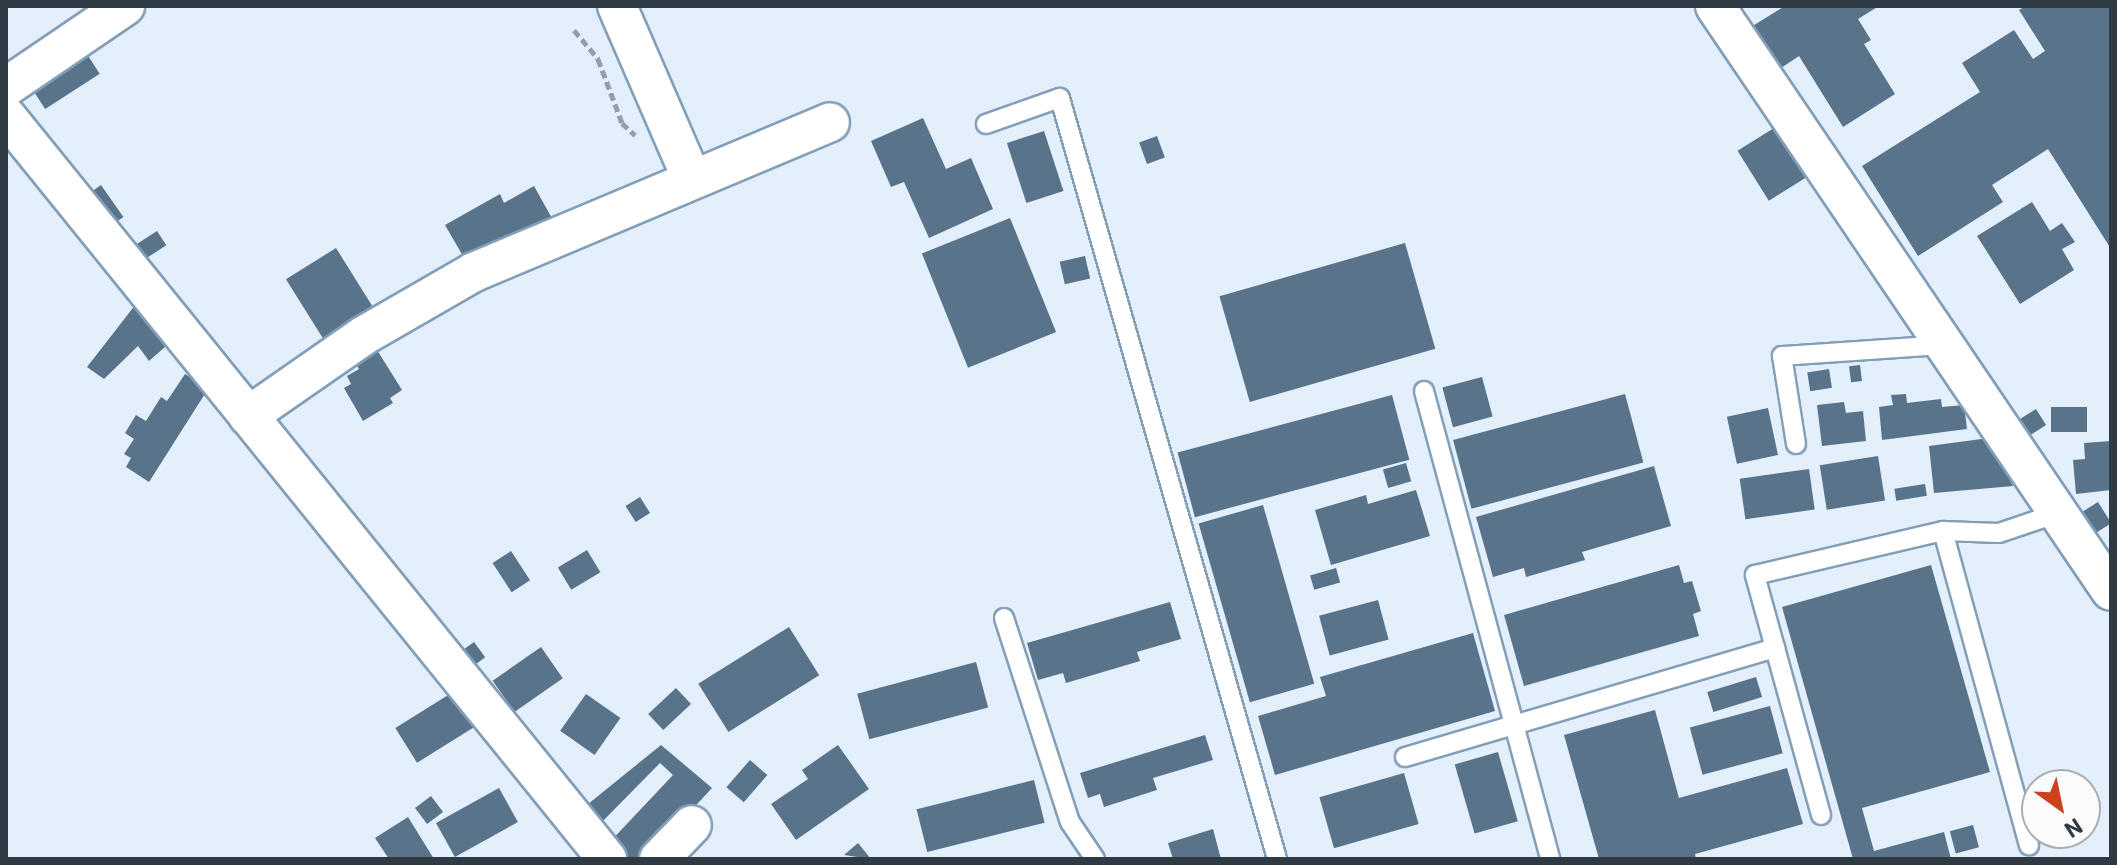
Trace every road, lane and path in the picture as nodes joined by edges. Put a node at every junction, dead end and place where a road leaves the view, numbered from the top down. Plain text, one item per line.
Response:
1 (125, 6) edge
2 (617, 6) edge
3 (1715, 6) edge
4 (6, 87) edge
5 (6, 116) edge
6 (830, 122) dead end
7 (986, 124) dead end
8 (692, 179) junction
9 (1944, 345) junction
10 (1424, 391) dead end
11 (248, 416) junction
12 (1796, 444) dead end
13 (2058, 513) junction
14 (1943, 531) junction
15 (2111, 591) edge
16 (1004, 618) dead end
17 (1775, 648) junction
18 (1514, 726) junction
19 (1405, 757) dead end
20 (1821, 815) dead end
21 (2021, 816) edge
22 (692, 825) dead end
23 (607, 859) edge
24 (659, 859) edge
25 (1095, 859) edge
26 (1277, 859) edge
27 (1550, 859) edge

1 - 4 street
2 - 8 street
3 - 9 street
5 - 11 street
6 - 8 street
7 - 26 lane
8 - 11 street
9 - 12 lane
9 - 13 street
10 - 18 lane
11 - 23 street
13 - 14 lane
13 - 15 street
14 - 17 lane
14 - 21 lane
16 - 25 lane
17 - 18 lane
17 - 20 lane
18 - 19 lane
18 - 27 lane
22 - 24 street

